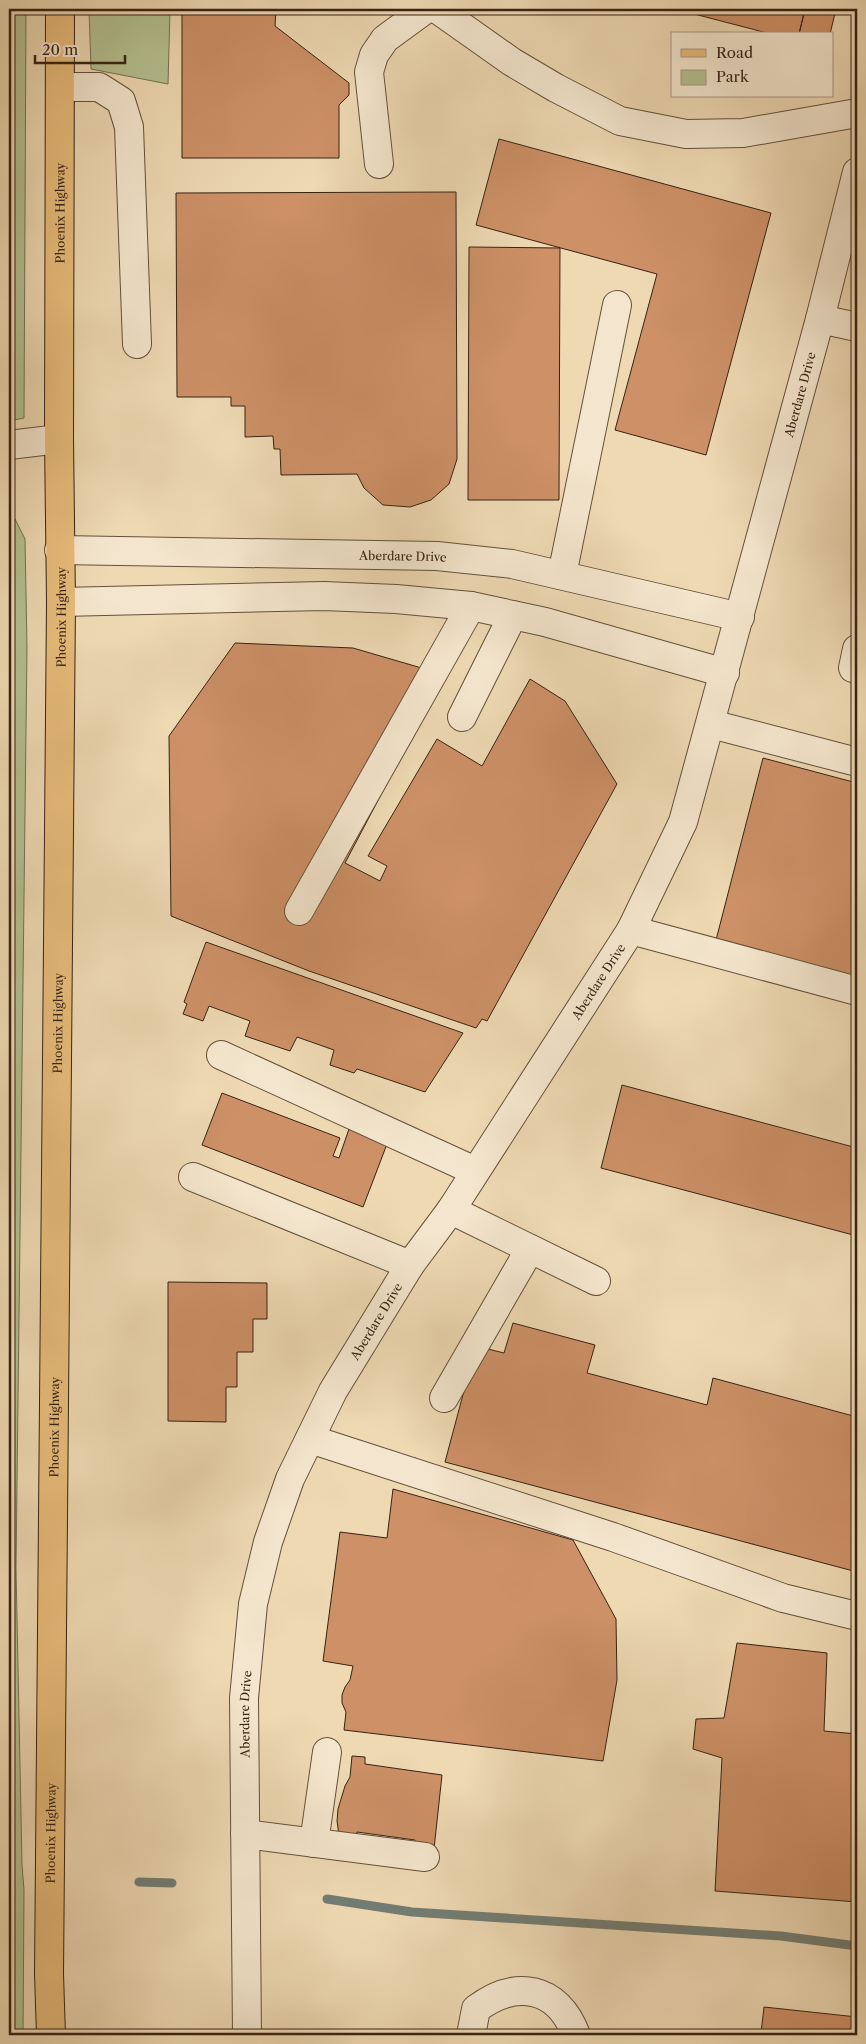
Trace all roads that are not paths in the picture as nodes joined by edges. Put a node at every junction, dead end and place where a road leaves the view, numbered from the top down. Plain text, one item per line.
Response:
1 (60, 9) edge
2 (437, 9) edge
3 (417, 16) edge
4 (60, 88) junction
5 (857, 113) edge
6 (379, 164) dead end
7 (857, 172) edge
8 (617, 305) dead end
9 (820, 319) junction
10 (857, 327) edge
11 (137, 344) dead end
12 (58, 439) junction
13 (9, 445) edge
14 (59, 550) junction
15 (562, 575) junction
16 (61, 602) junction
17 (471, 606) junction
18 (513, 615) junction
19 (740, 616) junction
20 (725, 673) junction
21 (462, 717) dead end
22 (711, 724) junction
23 (857, 762) edge
24 (299, 911) dead end
25 (632, 930) junction
26 (857, 992) edge
27 (221, 1055) dead end
28 (475, 1171) junction
29 (193, 1177) dead end
30 (451, 1210) junction
31 (530, 1249) junction
32 (410, 1266) junction
33 (596, 1281) dead end
34 (444, 1398) dead end
35 (310, 1439) junction
36 (857, 1616) edge
37 (327, 1752) dead end
38 (245, 1834) junction
39 (314, 1843) junction
40 (424, 1857) dead end
41 (51, 2035) edge
42 (247, 2035) edge
43 (471, 2035) edge
44 (576, 2035) edge

1 - 4 main road, Phoenix Highway
2 - 5 street
3 - 6 street
4 - 11 street
4 - 12 main road, Phoenix Highway
7 - 9 street, Aberdare Drive
8 - 15 street
9 - 10 street
9 - 19 street, Aberdare Drive
12 - 13 street
12 - 14 main road, Phoenix Highway
14 - 15 street, Aberdare Drive
14 - 16 main road, Phoenix Highway
15 - 19 street, Aberdare Drive
16 - 17 street
16 - 41 main road, Phoenix Highway
17 - 18 street
17 - 24 street
18 - 20 street
18 - 21 street
19 - 20 street, Aberdare Drive
20 - 22 street, Aberdare Drive
22 - 23 street
22 - 25 street, Aberdare Drive
25 - 26 street
25 - 28 street, Aberdare Drive
27 - 28 street
28 - 30 street, Aberdare Drive
29 - 32 street
30 - 31 street
30 - 32 street, Aberdare Drive
31 - 33 street
31 - 34 street
32 - 35 street, Aberdare Drive
35 - 36 street
35 - 38 street, Aberdare Drive
37 - 39 street
38 - 39 street
38 - 42 street, Aberdare Drive
39 - 40 street
43 - 44 street

